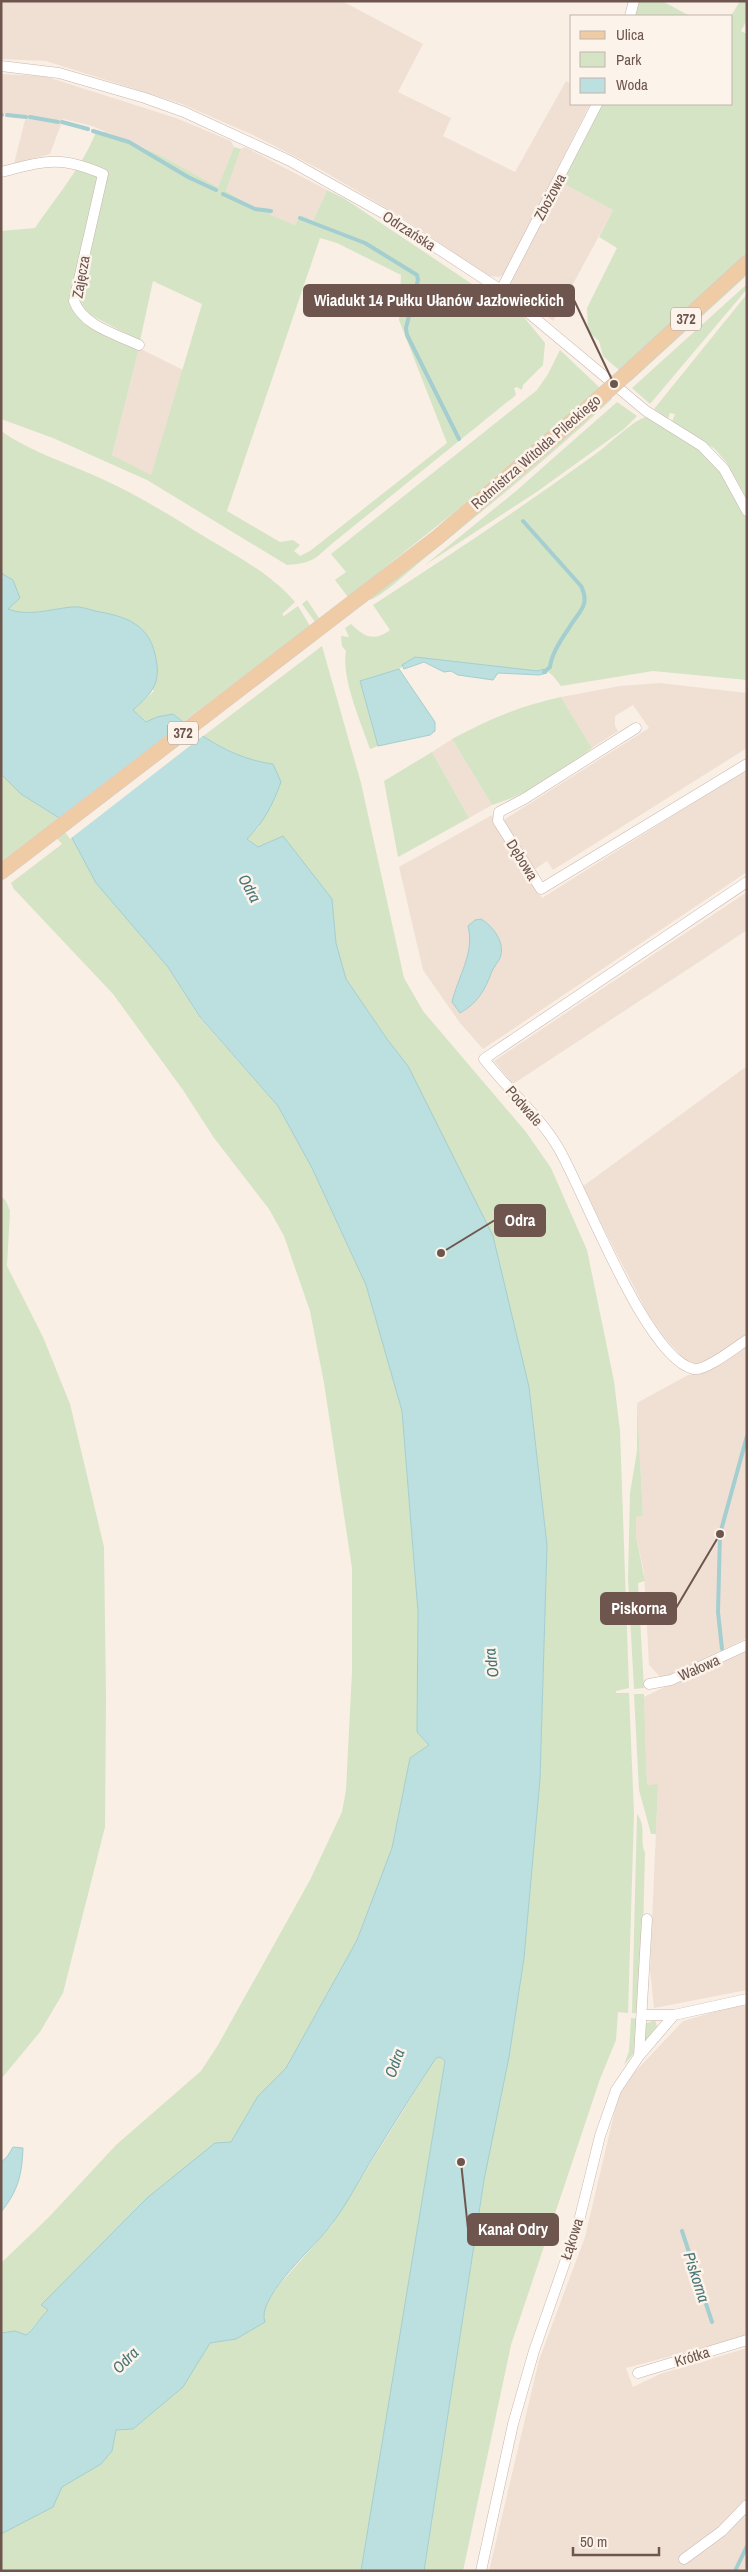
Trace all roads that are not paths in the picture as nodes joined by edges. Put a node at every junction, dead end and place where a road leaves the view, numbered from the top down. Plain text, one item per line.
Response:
1 (634, 1) edge
2 (630, 15) edge
3 (1, 66) edge
4 (596, 105) edge
5 (1, 172) edge
6 (747, 263) edge
7 (501, 290) junction
8 (139, 345) dead end
9 (747, 511) edge
10 (636, 728) dead end
11 (747, 764) edge
12 (1, 872) edge
13 (747, 882) edge
14 (747, 1340) edge
15 (747, 1644) edge
16 (650, 1684) dead end
17 (647, 1919) dead end
18 (747, 1999) edge
19 (642, 2015) junction
20 (674, 2015) junction
21 (639, 2056) junction
22 (747, 2340) edge
23 (638, 2373) dead end
24 (747, 2505) edge
25 (684, 2559) dead end
26 (481, 2571) edge

1 - 2 street
3 - 7 street, Odrzańska
4 - 7 street, Zbożowa
5 - 8 street, Zajęcza
6 - 12 main road, Rotmistrza Witolda Pileckiego / 372, bridge
7 - 9 street, Odrzańska
10 - 11 street, Dębowa
13 - 14 street, Podwale
15 - 16 street, Wałowa
17 - 19 street, Łąkowa
18 - 20 street
19 - 20 street
19 - 21 street, Łąkowa
20 - 21 street
21 - 26 street, Łąkowa
22 - 23 street, Krótka
24 - 25 street

